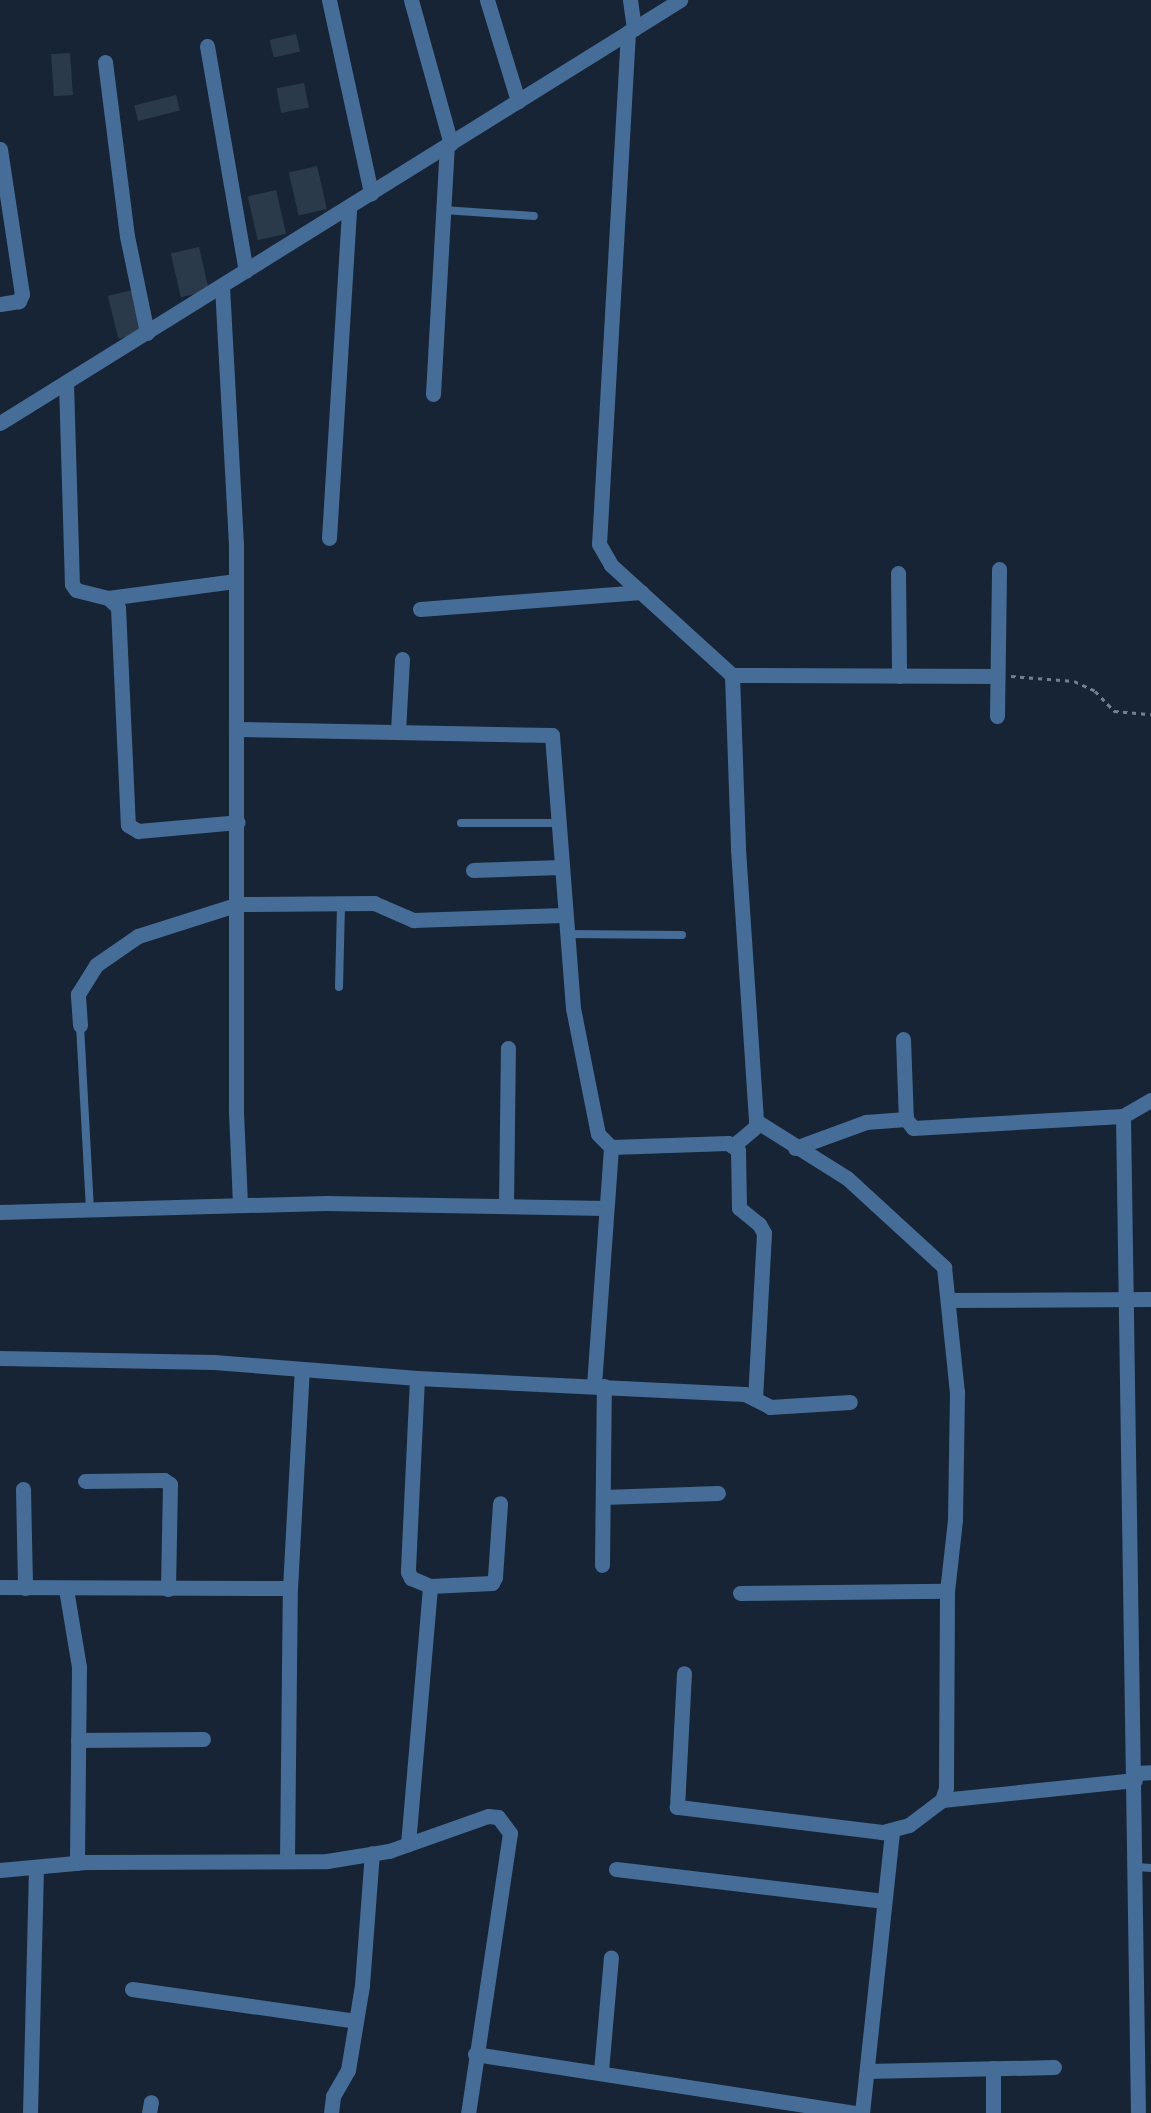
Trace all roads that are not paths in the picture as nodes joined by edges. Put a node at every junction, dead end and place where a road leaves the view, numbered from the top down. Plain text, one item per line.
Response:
1 (329, 0) edge
2 (411, 0) edge
3 (487, 0) edge
4 (630, 0) edge
5 (680, 0) edge
6 (631, 30) junction
7 (207, 46) dead end
8 (105, 62) dead end
9 (518, 101) junction
10 (449, 145) junction
11 (0, 149) edge
12 (370, 193) junction
13 (349, 207) junction
14 (443, 210) junction
15 (534, 216) dead end
16 (246, 271) junction
17 (222, 286) junction
18 (0, 304) edge
19 (147, 333) junction
20 (66, 383) junction
21 (434, 394) dead end
22 (0, 423) edge
23 (329, 538) dead end
24 (999, 569) dead end
25 (898, 573) dead end
26 (236, 581) junction
27 (641, 592) junction
28 (108, 598) junction
29 (420, 609) dead end
30 (402, 659) dead end
31 (732, 675) junction
32 (899, 676) junction
33 (997, 676) junction
34 (997, 716) dead end
35 (237, 729) junction
36 (398, 731) junction
37 (238, 822) junction
38 (558, 823) junction
39 (461, 824) dead end
40 (561, 867) junction
41 (473, 870) dead end
42 (239, 904) junction
43 (341, 904) junction
44 (565, 915) junction
45 (567, 934) junction
46 (682, 935) dead end
47 (339, 987) dead end
48 (80, 1025) joint
49 (903, 1039) dead end
50 (508, 1048) dead end
51 (1151, 1100) edge
52 (1123, 1116) junction
53 (906, 1119) junction
54 (759, 1125) junction
55 (734, 1145) junction
56 (610, 1147) junction
57 (795, 1148) junction
58 (240, 1205) junction
59 (506, 1206) junction
60 (606, 1208) junction
61 (90, 1210) junction
62 (0, 1212) edge
63 (1126, 1299) junction
64 (1151, 1299) edge
65 (948, 1300) junction
66 (0, 1358) edge
67 (302, 1369) junction
68 (417, 1378) junction
69 (599, 1386) junction
70 (755, 1399) junction
71 (850, 1402) dead end
72 (85, 1481) dead end
73 (23, 1489) dead end
74 (718, 1493) dead end
75 (603, 1497) junction
76 (500, 1503) dead end
77 (602, 1565) dead end
78 (430, 1586) junction
79 (0, 1587) edge
80 (25, 1588) junction
81 (168, 1588) junction
82 (290, 1588) junction
83 (66, 1589) junction
84 (947, 1592) junction
85 (740, 1593) dead end
86 (684, 1673) dead end
87 (203, 1739) dead end
88 (78, 1740) junction
89 (1151, 1772) edge
90 (1134, 1777) junction
91 (942, 1800) junction
92 (892, 1831) junction
93 (408, 1844) junction
94 (372, 1853) junction
95 (287, 1860) junction
96 (77, 1863) junction
97 (36, 1867) junction
98 (1143, 1868) edge
99 (616, 1869) dead end
100 (0, 1870) edge
101 (884, 1901) junction
102 (611, 1957) dead end
103 (132, 1989) dead end
104 (356, 2020) junction
105 (475, 2054) junction
106 (1054, 2067) dead end
107 (993, 2068) junction
108 (601, 2071) junction
109 (867, 2071) junction
110 (30, 2113) edge
111 (331, 2113) edge
112 (468, 2113) edge
113 (856, 2113) edge
114 (862, 2113) edge
115 (993, 2113) edge
116 (1138, 2113) edge

1 - 12 street
2 - 10 street
3 - 9 street
4 - 6 street
5 - 6 street
6 - 9 street
6 - 27 street
7 - 16 street
8 - 19 street
9 - 10 street
10 - 12 street
10 - 14 street
11 - 18 street
12 - 13 street
13 - 16 street
13 - 23 street
14 - 15 lane
14 - 21 street
16 - 17 street
17 - 19 street
17 - 26 street
19 - 20 street
20 - 22 street
20 - 28 street
24 - 33 street
25 - 32 street
26 - 28 street
26 - 35 street
27 - 29 street
27 - 31 street
28 - 37 street
30 - 36 street
31 - 32 street
31 - 54 street
32 - 33 street
33 - 34 street
35 - 36 street
35 - 37 street
36 - 38 street
37 - 42 street
38 - 39 lane
38 - 40 street
40 - 41 street
40 - 44 street
42 - 43 street
42 - 48 street
42 - 58 street
43 - 44 street
43 - 47 lane
44 - 45 street
45 - 46 lane
45 - 56 street
48 - 61 lane
49 - 53 street
50 - 59 street
51 - 52 street
52 - 53 street
52 - 63 street
53 - 57 street
54 - 55 street
54 - 57 street
55 - 56 street
55 - 70 street
56 - 60 street
57 - 65 street
58 - 59 street
58 - 61 street
59 - 60 street
60 - 69 street
61 - 62 street
63 - 64 street
63 - 65 street
63 - 90 street
65 - 84 street
66 - 67 street
67 - 68 street
67 - 82 street
68 - 69 street
68 - 78 street
69 - 70 street
69 - 75 street
70 - 71 street
72 - 81 street
73 - 80 street
74 - 75 street
75 - 77 street
76 - 78 street
78 - 93 street
79 - 80 street
80 - 83 street
81 - 82 street
81 - 83 street
82 - 95 street
83 - 88 street
84 - 85 street
84 - 91 street
86 - 92 street
87 - 88 street
88 - 96 street
89 - 90 street
90 - 91 street
90 - 98 street
91 - 92 street
92 - 101 street
93 - 94 street
93 - 105 street
94 - 95 street
94 - 104 street
95 - 96 street
96 - 97 street
97 - 100 street
97 - 110 street
98 - 116 street
99 - 101 street
101 - 109 street
102 - 108 street
103 - 104 street
104 - 111 street
105 - 108 street
105 - 112 street
106 - 107 street
107 - 109 street
107 - 115 street
108 - 113 street
109 - 114 street

